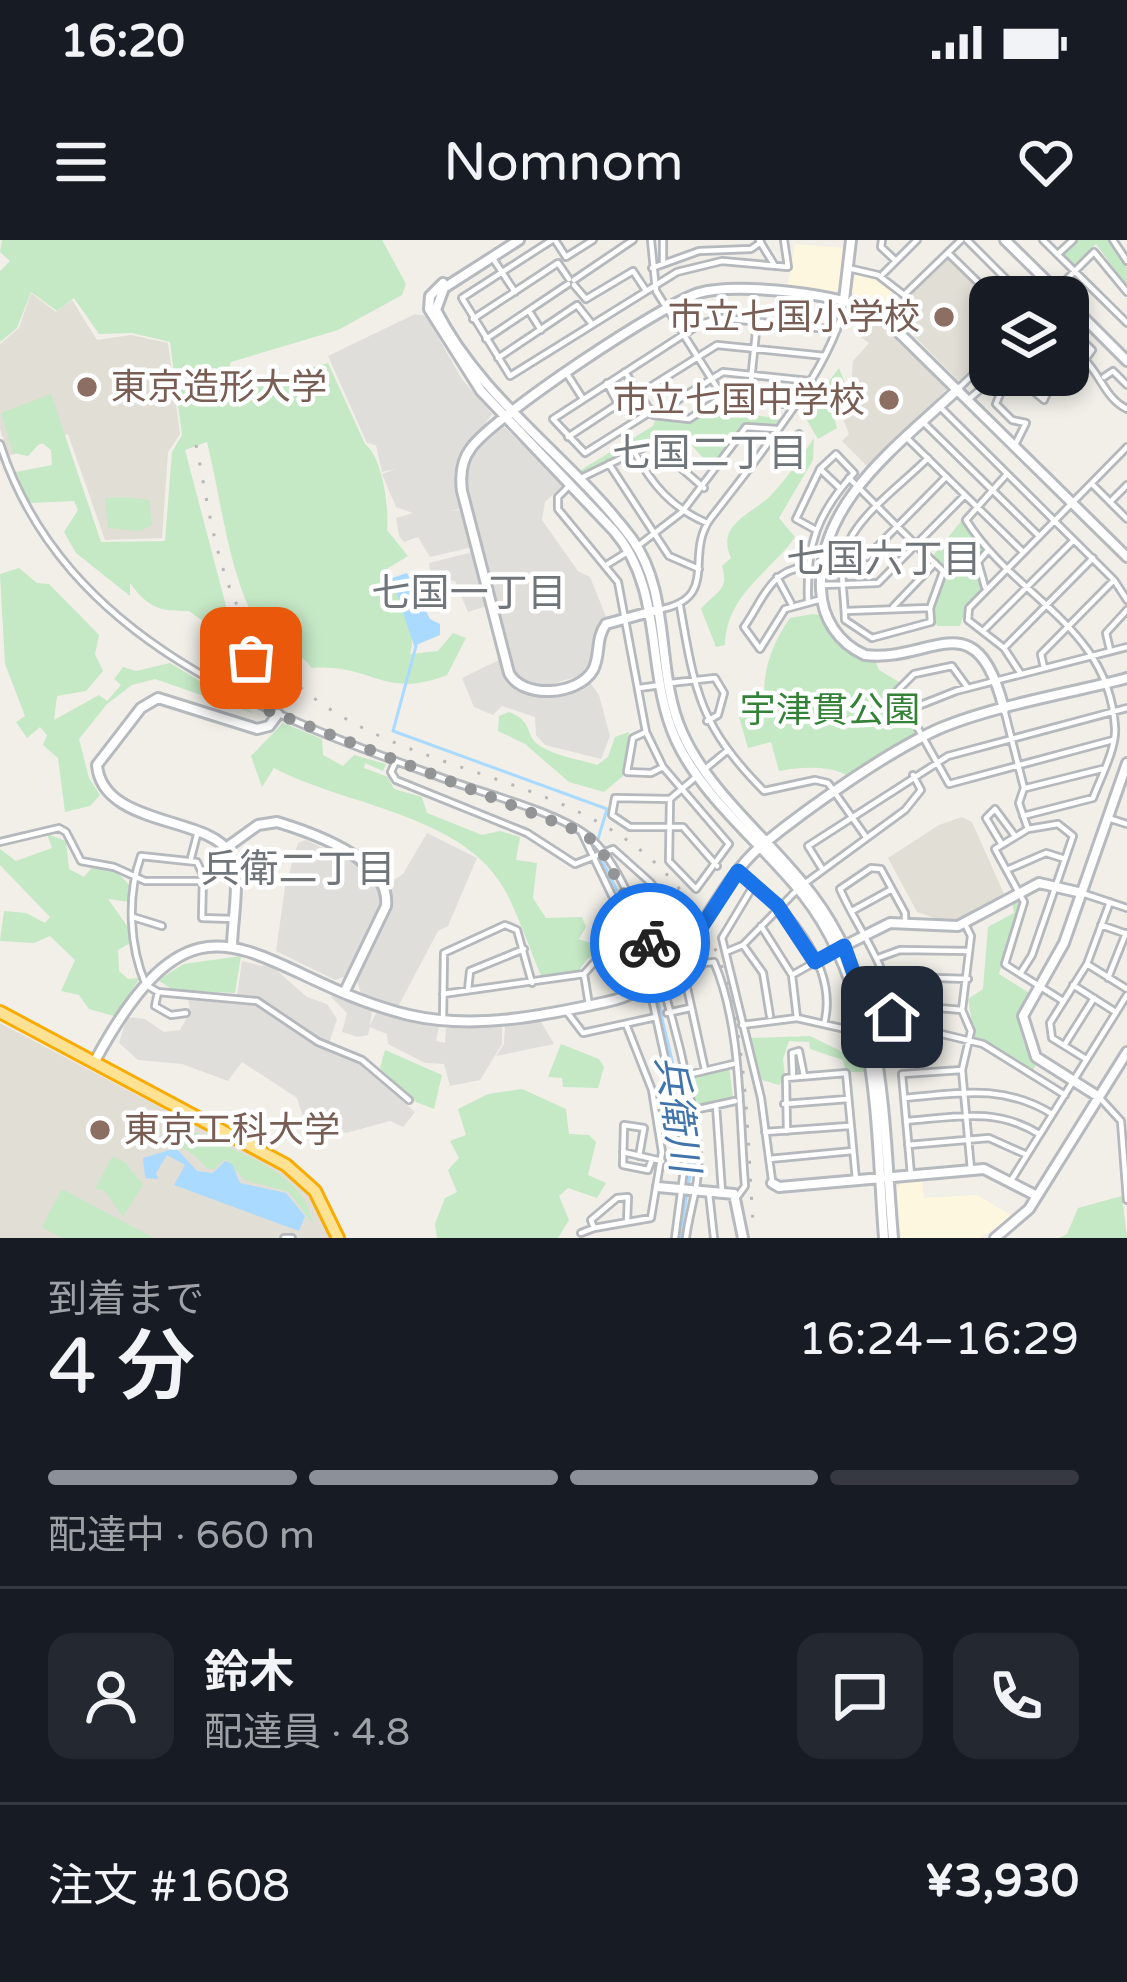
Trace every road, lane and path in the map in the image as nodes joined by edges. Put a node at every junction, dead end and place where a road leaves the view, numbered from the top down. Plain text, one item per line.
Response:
1 (515, 240) edge
2 (553, 240) edge
3 (593, 240) edge
4 (633, 240) edge
5 (651, 240) edge
6 (663, 240) edge
7 (694, 240) edge
8 (717, 240) edge
9 (784, 240) edge
10 (851, 240) edge
11 (882, 240) edge
12 (917, 240) edge
13 (964, 240) edge
14 (1005, 240) edge
15 (1043, 240) edge
16 (1072, 240) edge
17 (1113, 240) edge
18 (760, 241) edge
19 (722, 248) junction
20 (699, 250) junction
21 (948, 253) junction
22 (1058, 254) junction
23 (492, 257) junction
24 (1126, 257) edge
25 (896, 261) junction
26 (663, 264) junction
27 (775, 266) junction
28 (651, 268) junction
29 (847, 268) junction
30 (502, 271) junction
31 (1075, 271) junction
32 (881, 276) junction
33 (972, 276) edge
34 (1002, 276) edge
35 (1042, 276) edge
36 (1072, 276) edge
37 (571, 282) junction
38 (653, 285) junction
39 (645, 289) junction
40 (515, 292) junction
41 (1127, 292) edge
42 (844, 300) junction
43 (667, 309) junction
44 (529, 311) junction
45 (473, 319) junction
46 (757, 322) junction
47 (1089, 323) edge
48 (1127, 323) edge
49 (592, 324) junction
50 (541, 330) junction
51 (837, 330) junction
52 (683, 334) junction
53 (486, 339) junction
54 (754, 348) junction
55 (825, 356) junction
56 (698, 357) junction
57 (498, 358) junction
58 (1127, 361) edge
59 (1089, 364) edge
60 (625, 372) junction
61 (567, 374) junction
62 (752, 374) junction
63 (711, 378) junction
64 (969, 378) edge
65 (1102, 379) junction
66 (808, 381) junction
67 (607, 383) junction
68 (1127, 385) edge
69 (958, 389) junction
70 (639, 394) junction
71 (724, 397) junction
72 (583, 399) junction
73 (969, 399) junction
74 (749, 400) junction
75 (792, 405) junction
76 (940, 407) junction
77 (1127, 409) edge
78 (650, 412) junction
79 (507, 413) junction
80 (670, 417) junction
81 (924, 423) junction
82 (776, 429) junction
83 (799, 434) dead end
84 (568, 436) junction
85 (770, 437) junction
86 (908, 439) junction
87 (0, 444) edge
88 (1015, 445) junction
89 (1127, 447) edge
90 (634, 451) junction
91 (928, 458) junction
92 (609, 464) junction
93 (820, 469) junction
94 (1007, 474) junction
95 (946, 477) junction
96 (849, 478) junction
97 (574, 483) junction
98 (1091, 483) junction
99 (1127, 485) edge
100 (704, 488) junction
101 (840, 488) junction
102 (859, 488) junction
103 (992, 490) junction
104 (965, 495) junction
105 (1073, 502) junction
106 (1110, 502) junction
107 (976, 506) junction
108 (879, 508) junction
109 (682, 512) junction
110 (1127, 519) edge
111 (1055, 520) junction
112 (707, 523) junction
113 (897, 526) junction
114 (814, 529) junction
115 (656, 535) junction
116 (1039, 536) junction
117 (1074, 540) junction
118 (916, 544) junction
119 (633, 549) junction
120 (808, 550) junction
121 (988, 550) junction
122 (821, 552) junction
123 (1023, 552) junction
124 (1127, 557) edge
125 (843, 558) junction
126 (1093, 558) junction
127 (934, 563) junction
128 (608, 564) junction
129 (807, 567) junction
130 (699, 568) junction
131 (1006, 568) junction
132 (777, 577) junction
133 (1114, 580) junction
134 (844, 584) junction
135 (821, 586) junction
136 (1025, 588) junction
137 (986, 589) junction
138 (821, 598) junction
139 (808, 600) junction
140 (1127, 600) edge
141 (792, 605) junction
142 (1046, 605) junction
143 (680, 606) junction
144 (930, 608) junction
145 (891, 609) junction
146 (1127, 610) edge
147 (653, 611) junction
148 (845, 611) junction
149 (628, 616) junction
150 (1068, 626) junction
151 (985, 629) junction
152 (247, 643) dead end
153 (1127, 647) edge
154 (1004, 648) junction
155 (760, 649) junction
156 (1110, 651) junction
157 (1096, 655) junction
158 (767, 658) dead end
159 (1044, 668) junction
160 (1021, 674) junction
161 (1127, 678) edge
162 (693, 680) junction
163 (996, 681) junction
164 (666, 684) junction
165 (1104, 684) junction
166 (639, 688) junction
167 (968, 688) junction
168 (228, 691) junction
169 (1127, 708) edge
170 (1004, 709) junction
171 (907, 711) junction
172 (1112, 712) junction
173 (278, 714) junction
174 (707, 721) junction
175 (646, 732) junction
176 (1011, 737) junction
177 (922, 738) junction
178 (1113, 740) junction
179 (728, 749) junction
180 (395, 761) junction
181 (936, 761) junction
182 (1018, 763) junction
183 (1127, 763) edge
184 (663, 767) junction
185 (1102, 769) junction
186 (702, 772) junction
187 (913, 775) junction
188 (1024, 788) junction
189 (682, 789) junction
190 (836, 794) junction
191 (670, 799) junction
192 (1023, 816) junction
193 (852, 817) junction
194 (1108, 818) junction
195 (1127, 824) edge
196 (670, 827) junction
197 (1028, 829) junction
198 (578, 830) junction
199 (198, 831) junction
200 (1015, 836) junction
201 (866, 837) junction
202 (0, 842) edge
203 (1001, 843) junction
204 (764, 844) junction
205 (226, 848) junction
206 (599, 854) junction
207 (190, 858) junction
208 (1065, 859) junction
209 (717, 866) junction
210 (821, 867) junction
211 (1007, 870) junction
212 (738, 871) junction
213 (133, 877) junction
214 (203, 880) junction
215 (755, 883) junction
216 (1056, 884) junction
217 (801, 886) junction
218 (892, 889) junction
219 (1019, 892) junction
220 (1082, 892) junction
221 (1110, 902) junction
222 (778, 906) junction
223 (1127, 908) edge
224 (852, 911) junction
225 (134, 917) junction
226 (631, 917) junction
227 (232, 919) junction
228 (964, 923) junction
229 (904, 924) junction
230 (1101, 925) junction
231 (161, 926) dead end
232 (760, 926) junction
233 (614, 933) dead end
234 (865, 934) junction
235 (1127, 934) edge
236 (743, 945) junction
237 (232, 947) junction
238 (652, 947) junction
239 (841, 948) junction
240 (524, 950) junction
241 (969, 951) junction
242 (726, 952) junction
243 (642, 954) junction
244 (615, 956) junction
245 (878, 958) junction
246 (815, 962) junction
247 (1087, 964) junction
248 (584, 974) junction
249 (792, 974) junction
250 (1020, 974) junction
251 (1108, 978) junction
252 (968, 979) junction
253 (144, 982) junction
254 (532, 982) junction
255 (654, 982) junction
256 (887, 983) junction
257 (1073, 985) junction
258 (1039, 986) junction
259 (345, 991) junction
260 (468, 991) junction
261 (158, 992) junction
262 (1127, 992) edge
263 (443, 994) junction
264 (1094, 998) junction
265 (1063, 1001) junction
266 (892, 1004) junction
267 (589, 1005) junction
268 (690, 1008) junction
269 (566, 1009) junction
270 (962, 1010) junction
271 (0, 1012) edge
272 (1116, 1012) junction
273 (186, 1013) dead end
274 (668, 1013) junction
275 (656, 1017) junction
276 (797, 1018) junction
277 (770, 1019) junction
278 (443, 1021) junction
279 (892, 1022) junction
280 (626, 1024) junction
281 (824, 1024) junction
282 (742, 1025) junction
283 (868, 1026) junction
284 (969, 1040) junction
285 (1065, 1046) junction
286 (1127, 1052) edge
287 (1086, 1059) junction
288 (733, 1064) junction
289 (93, 1066) junction
290 (705, 1070) junction
291 (962, 1070) junction
292 (804, 1076) junction
293 (677, 1077) junction
294 (793, 1077) junction
295 (1074, 1081) junction
296 (964, 1092) junction
297 (1065, 1095) junction
298 (1099, 1096) junction
299 (904, 1098) junction
300 (848, 1099) junction
301 (409, 1100) dead end
302 (737, 1100) junction
303 (784, 1104) junction
304 (716, 1105) junction
305 (694, 1110) junction
306 (1052, 1114) junction
307 (966, 1116) junction
308 (906, 1121) junction
309 (851, 1126) junction
310 (787, 1131) junction
311 (765, 1132) junction
312 (1125, 1134) edge
313 (1040, 1135) junction
314 (968, 1139) junction
315 (908, 1145) junction
316 (853, 1151) junction
317 (623, 1152) junction
318 (1027, 1155) junction
319 (639, 1156) junction
320 (652, 1159) junction
321 (769, 1159) junction
322 (662, 1161) junction
323 (971, 1170) junction
324 (911, 1175) junction
325 (883, 1178) junction
326 (1012, 1179) junction
327 (856, 1180) junction
328 (772, 1183) joint
329 (658, 1187) junction
330 (722, 1192) junction
331 (688, 1193) junction
332 (709, 1193) junction
333 (1037, 1196) junction
334 (1126, 1196) edge
335 (737, 1197) junction
336 (627, 1222) junction
337 (594, 1228) junction
338 (580, 1232) dead end
339 (338, 1238) edge
340 (675, 1238) edge
341 (686, 1238) edge
342 (714, 1238) edge
343 (743, 1238) edge
344 (884, 1238) edge
345 (893, 1238) edge
346 (995, 1238) edge

1 - 23 street
1 - 79 street
2 - 3 street
2 - 30 street
4 - 37 street
5 - 28 street
6 - 26 street
7 - 20 street
8 - 19 street
9 - 27 street
10 - 29 street
11 - 25 street
12 - 25 street
13 - 21 street
13 - 34 street
14 - 35 street
15 - 22 street
16 - 22 street
17 - 24 street
18 - 19 street
18 - 27 street
19 - 20 street
20 - 26 street
21 - 32 street
21 - 33 street
22 - 31 street
23 - 30 street
23 - 79 street
25 - 32 street
26 - 28 street
27 - 38 street
28 - 38 street
29 - 32 street
29 - 42 street
30 - 40 street
30 - 45 street
31 - 36 street
31 - 41 street
31 - 48 street
37 - 39 street
37 - 40 street
37 - 44 street
38 - 39 street
38 - 43 street
39 - 49 street
40 - 45 street
42 - 43 street
42 - 51 street
42 - 69 street
43 - 52 street
43 - 61 street
44 - 50 street
44 - 53 street
45 - 53 street
46 - 51 street
46 - 52 street
46 - 54 street
47 - 58 street
49 - 50 street
49 - 57 street
50 - 57 street
51 - 55 street
52 - 56 street
52 - 60 street
53 - 57 street
54 - 55 street
54 - 56 street
54 - 62 street
55 - 66 street
56 - 63 street
56 - 70 street
59 - 65 street
60 - 67 street
60 - 70 street
61 - 72 street
61 - 79 street
62 - 63 street
62 - 66 street
62 - 74 street
63 - 71 street
63 - 80 street
64 - 69 street
65 - 68 street
65 - 77 street
66 - 75 street
67 - 72 street
67 - 84 street
69 - 73 street
69 - 76 street
70 - 78 street
71 - 74 street
71 - 80 street
72 - 84 street
73 - 88 street
73 - 88 street
74 - 75 street
75 - 82 street
76 - 81 street
76 - 94 street
78 - 80 street
78 - 84 street
79 - 97 street
79 - 149 street
81 - 86 street
81 - 103 street
82 - 85 street
82 - 100 street
83 - 85 street
85 - 112 street
86 - 91 street
86 - 102 street
87 - 168 street
88 - 105 street
89 - 98 street
90 - 92 street
90 - 100 street
90 - 109 street
91 - 95 street
91 - 108 street
92 - 97 street
92 - 115 street
93 - 96 street
93 - 101 street
93 - 114 street
94 - 103 street
94 - 111 street
95 - 104 street
95 - 113 street
96 - 101 street
96 - 102 street
97 - 119 street
97 - 128 street
98 - 105 street
98 - 106 street
99 - 106 street
100 - 109 street
101 - 114 street
102 - 108 street
102 - 122 street
103 - 107 street
103 - 116 street
104 - 107 street
104 - 118 street
105 - 111 street
105 - 124 street
106 - 110 street
107 - 121 street
107 - 123 street
108 - 113 street
108 - 125 street
109 - 112 street
109 - 115 street
111 - 116 street
111 - 117 street
112 - 130 street
113 - 118 street
113 - 125 street
114 - 120 street
115 - 119 street
115 - 130 street
116 - 123 street
117 - 126 street
117 - 136 street
118 - 127 street
118 - 134 street
119 - 128 street
119 - 147 street
120 - 122 street
120 - 129 street
121 - 131 street
121 - 137 street
122 - 135 street
123 - 131 street
125 - 134 street
126 - 133 street
126 - 142 street
127 - 144 street
127 - 145 street
128 - 149 street
129 - 132 street
129 - 139 street
130 - 143 street
131 - 136 street
131 - 137 street
132 - 141 street
132 - 155 street
133 - 140 street
133 - 150 street
134 - 135 street
134 - 148 street
135 - 138 street
136 - 142 street
136 - 151 street
137 - 151 street
138 - 139 street
138 - 163 street
139 - 141 street
141 - 155 street
142 - 150 street
142 - 154 street
143 - 147 street
143 - 162 street
144 - 145 street
144 - 148 street
145 - 148 street
146 - 156 street
147 - 149 street
147 - 164 street
149 - 166 street
150 - 157 street
150 - 159 street
151 - 154 street
152 - 168 street
153 - 156 street
154 - 160 street
155 - 158 street
156 - 157 street
157 - 159 street
157 - 165 street
159 - 160 street
160 - 163 street
161 - 165 street
162 - 164 street
162 - 174 street
162 - 174 street
163 - 167 street
163 - 170 street
164 - 166 street
164 - 186 street
165 - 170 street
165 - 172 street
166 - 175 street
167 - 171 street
167 - 171 street
168 - 173 street
169 - 172 street
170 - 176 street
170 - 177 street
171 - 177 street
172 - 176 street
172 - 178 street
173 - 180 street
173 - 199 street
174 - 179 street
175 - 184 street
175 - 184 street
176 - 181 street
176 - 182 street
177 - 181 street
177 - 190 street
178 - 182 street
178 - 185 street
179 - 186 street
179 - 190 street
180 - 198 street
180 - 206 street
181 - 182 street
181 - 187 street
182 - 188 street
183 - 194 street
184 - 189 street
185 - 188 street
185 - 192 street
186 - 189 street
186 - 204 street
187 - 193 street
187 - 201 street
188 - 192 street
189 - 191 street
189 - 209 street
190 - 193 street
190 - 204 street
191 - 196 street
191 - 196 street
192 - 197 street
193 - 201 street
193 - 210 street
194 - 195 street
194 - 220 street
196 - 209 street
196 - 209 street
197 - 200 street
197 - 208 street
198 - 206 street
198 - 206 street
199 - 205 street
199 - 207 street
200 - 203 street
200 - 203 street
201 - 210 street
202 - 213 street
203 - 211 street
204 - 212 street
204 - 217 street
205 - 227 street
205 - 259 street
206 - 226 street
206 - 238 street
207 - 213 street
207 - 214 street
208 - 211 street
208 - 216 street
210 - 217 street
211 - 219 street
212 - 215 street
212 - 255 street
213 - 214 street
213 - 225 street
214 - 227 street
215 - 222 street
215 - 242 street
216 - 219 street
216 - 220 street
216 - 250 street
217 - 222 street
217 - 239 street
218 - 224 street
218 - 224 street
218 - 229 street
219 - 228 street
219 - 250 street
220 - 221 street
220 - 258 street
221 - 223 street
221 - 230 street
222 - 232 street
222 - 246 street
224 - 234 street
225 - 231 street
225 - 253 street
226 - 238 street
226 - 243 street
227 - 237 street
228 - 229 street
228 - 241 street
229 - 234 street
230 - 235 street
230 - 247 street
232 - 236 street
232 - 249 street
233 - 244 street
234 - 239 street
234 - 245 street
235 - 251 street
236 - 242 street
236 - 277 street
237 - 253 street
237 - 259 street
238 - 255 street
239 - 246 street
239 - 283 street
240 - 254 street
240 - 260 street
240 - 263 street
241 - 245 street
241 - 252 street
242 - 282 street
243 - 244 street
243 - 255 street
244 - 248 street
245 - 256 street
246 - 249 street
246 - 281 street
247 - 251 street
247 - 257 street
248 - 254 street
248 - 267 street
249 - 276 street
250 - 258 street
251 - 262 street
252 - 256 street
252 - 270 street
253 - 261 street
253 - 289 street
254 - 260 street
255 - 267 street
255 - 274 street
255 - 275 street
256 - 266 street
257 - 264 street
257 - 265 street
258 - 265 street
258 - 295 street
259 - 278 street
260 - 263 street
261 - 273 street
261 - 301 street
262 - 272 street
263 - 278 street
264 - 272 street
264 - 285 street
265 - 285 street
266 - 270 street
266 - 279 street
267 - 269 street
268 - 274 street
268 - 288 street
268 - 290 street
269 - 278 street
269 - 280 street
270 - 284 street
271 - 289 highway
272 - 287 street
274 - 293 street
275 - 280 street
275 - 293 street
276 - 277 street
276 - 281 street
277 - 282 street
279 - 283 street
279 - 284 street
280 - 322 street
281 - 283 street
282 - 311 street
283 - 325 street
284 - 291 street
284 - 297 street
285 - 287 street
286 - 298 street
287 - 295 street
288 - 290 street
288 - 302 street
289 - 339 highway
290 - 293 street
291 - 296 street
291 - 299 street
292 - 294 street
292 - 294 street
292 - 300 street
293 - 305 street
293 - 331 street
294 - 303 street
295 - 297 street
295 - 298 street
296 - 299 street
296 - 306 street
296 - 307 street
297 - 306 street
298 - 312 street
298 - 333 street
299 - 308 street
300 - 303 street
300 - 309 street
302 - 304 street
302 - 335 street
303 - 310 street
304 - 305 street
304 - 330 street
305 - 331 street
306 - 313 street
307 - 308 street
307 - 313 street
307 - 314 street
308 - 315 street
309 - 310 street
309 - 316 street
310 - 311 street
311 - 321 street
312 - 334 street
313 - 318 street
314 - 315 street
314 - 318 street
314 - 323 street
315 - 324 street
316 - 321 street
316 - 327 street
317 - 319 street
317 - 319 street
317 - 320 street
318 - 326 street
319 - 320 street
320 - 322 street
321 - 328 street
322 - 329 street
323 - 324 street
323 - 326 street
324 - 325 street
325 - 327 street
325 - 344 street
325 - 345 street
326 - 333 street
327 - 328 street
329 - 331 street
329 - 336 street
330 - 332 street
330 - 335 street
331 - 332 street
331 - 340 street
331 - 341 street
332 - 342 street
333 - 346 street
335 - 343 street
336 - 337 street
336 - 337 street
337 - 338 street

